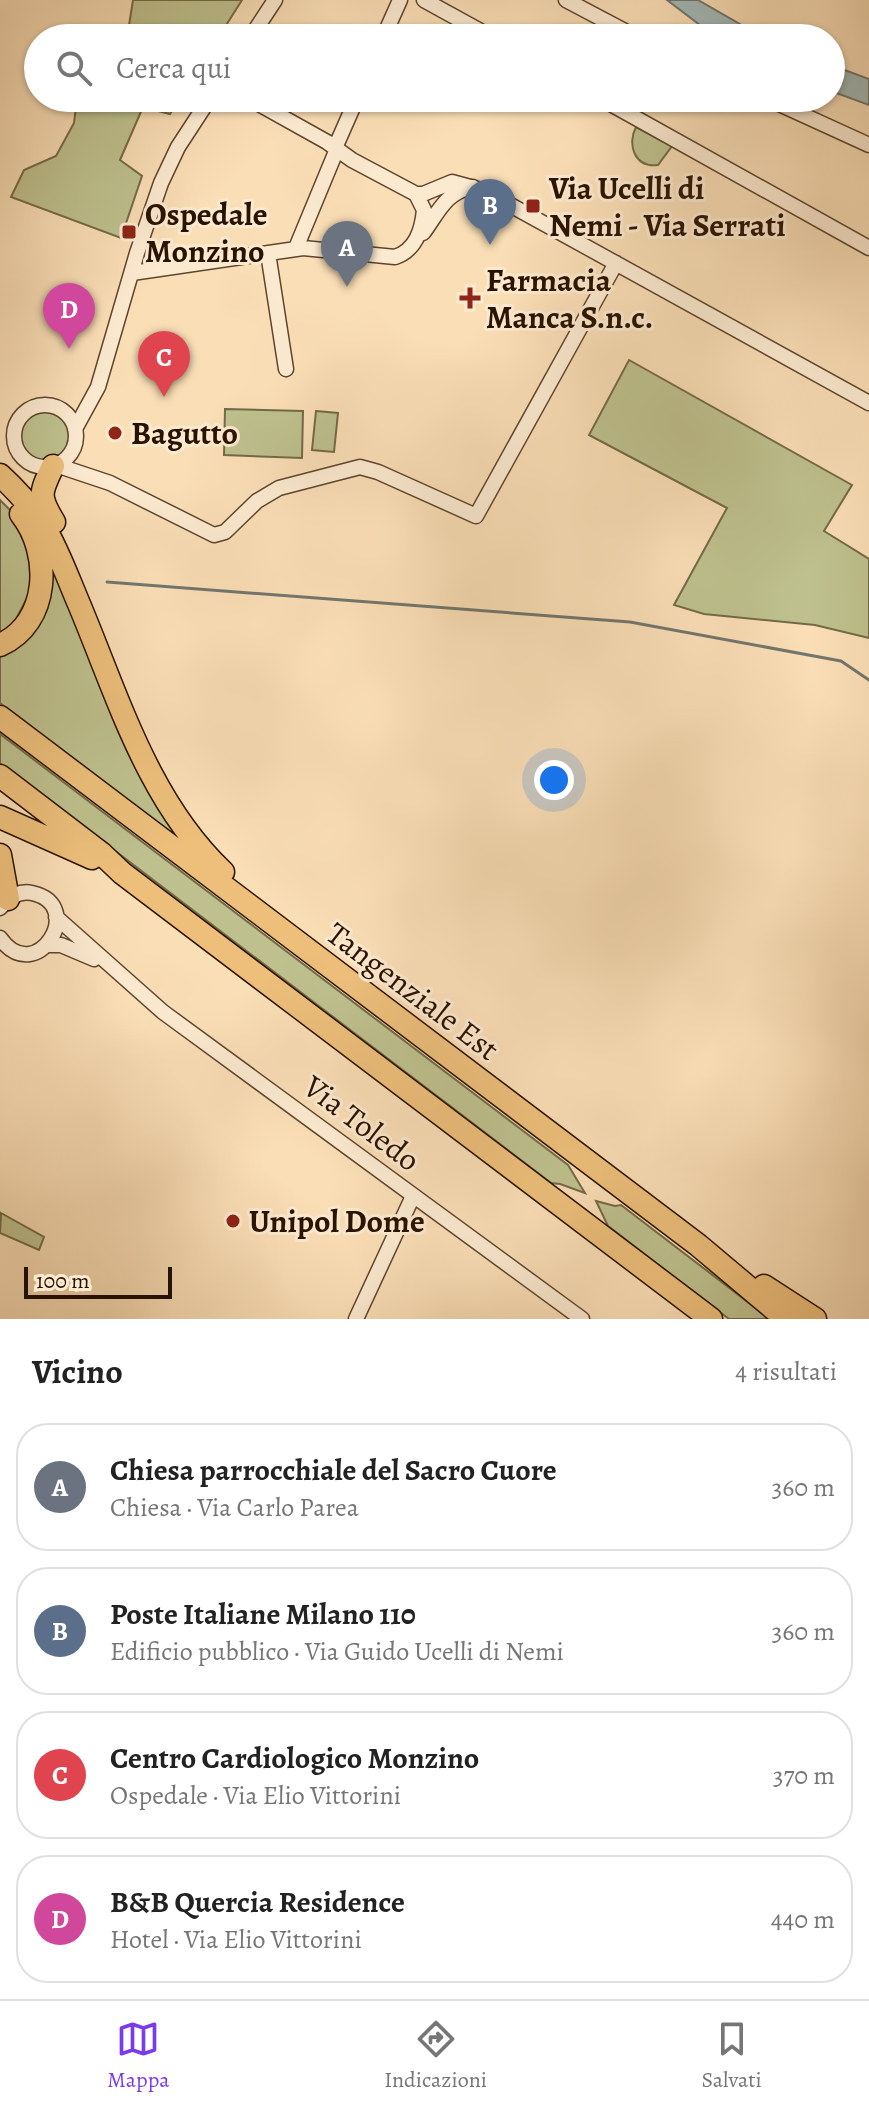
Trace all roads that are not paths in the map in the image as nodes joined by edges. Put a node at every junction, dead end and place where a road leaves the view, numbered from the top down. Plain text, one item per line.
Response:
1 (275, 0) edge
2 (400, 0) edge
3 (424, 0) edge
4 (566, 0) edge
5 (259, 24) edge
6 (389, 24) edge
7 (468, 24) edge
8 (611, 24) edge
9 (201, 112) edge
10 (273, 112) edge
11 (351, 112) edge
12 (625, 112) edge
13 (797, 112) edge
14 (869, 145) edge
15 (336, 148) junction
16 (474, 187) junction
17 (416, 194) junction
18 (414, 244) junction
19 (296, 248) junction
20 (869, 248) edge
21 (268, 253) junction
22 (616, 263) junction
23 (132, 273) junction
24 (286, 369) dead end
25 (94, 394) junction
26 (869, 403) edge
27 (62, 410) junction
28 (19, 419) junction
29 (1, 421) edge
30 (75, 429) junction
31 (7, 440) edge
32 (73, 450) junction
33 (55, 466) junction
34 (84, 473) junction
35 (0, 475) edge
36 (0, 494) edge
37 (0, 645) edge
38 (100, 654) junction
39 (0, 717) edge
40 (0, 776) edge
41 (0, 817) edge
42 (0, 855) edge
43 (122, 873) junction
44 (3, 903) edge
45 (56, 917) junction
46 (0, 939) edge
47 (292, 940) junction
48 (47, 945) junction
49 (112, 968) junction
50 (413, 1196) junction
51 (632, 1262) junction
52 (805, 1317) edge
53 (356, 1319) edge
54 (582, 1319) edge
55 (692, 1319) edge
56 (711, 1319) edge

1 - 5 street
2 - 6 street
3 - 7 street
4 - 8 street
9 - 23 street
10 - 15 street
11 - 15 street
12 - 20 street
13 - 14 street
15 - 17 street
15 - 19 street
16 - 17 street
16 - 18 street
16 - 22 street
17 - 18 street
18 - 19 street
19 - 21 street
21 - 23 street
21 - 24 street
22 - 26 street
22 - 34 street
23 - 25 street
25 - 27 street
25 - 30 street
27 - 28 street
27 - 30 street
28 - 29 street
28 - 31 street
30 - 32 street
31 - 33 street
32 - 33 street
32 - 34 street
33 - 34 street
33 - 38 highway
35 - 38 highway
36 - 37 highway
38 - 47 highway
39 - 47 highway, Tangenziale Est
40 - 43 highway
41 - 43 highway
42 - 44 highway
43 - 51 highway
44 - 45 street
45 - 48 street
45 - 49 street
46 - 48 street
47 - 52 highway, Tangenziale Est
48 - 49 street
49 - 50 street, Via Toledo
50 - 53 street
50 - 54 street, Via Toledo
51 - 55 highway
51 - 56 highway

